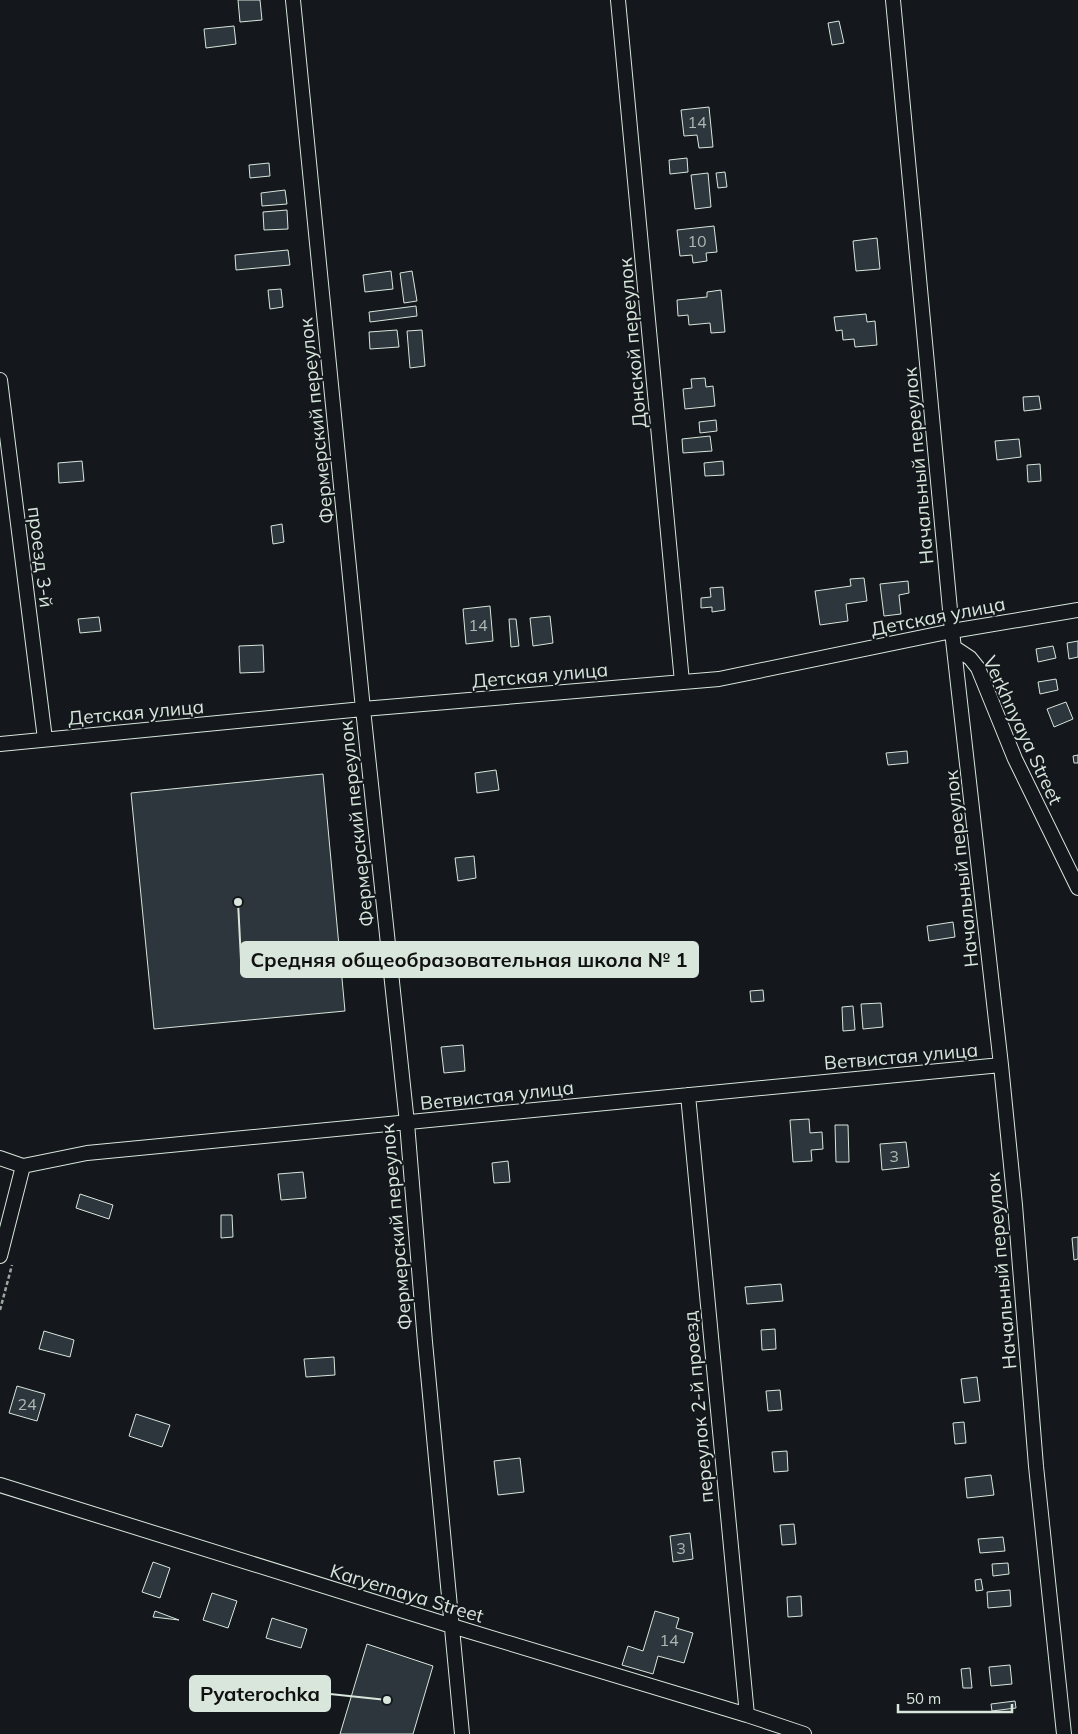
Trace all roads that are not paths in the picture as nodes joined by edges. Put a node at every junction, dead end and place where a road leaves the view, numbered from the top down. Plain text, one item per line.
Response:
1 (293, 0) edge
2 (618, 0) edge
3 (893, 0) edge
4 (0, 380) edge
5 (1078, 610) edge
6 (952, 631) junction
7 (955, 648) junction
8 (682, 682) junction
9 (363, 709) junction
10 (44, 739) junction
11 (0, 744) edge
12 (1078, 888) edge
13 (1001, 1065) junction
14 (688, 1095) junction
15 (407, 1122) junction
16 (0, 1158) edge
17 (23, 1166) junction
18 (0, 1256) edge
19 (0, 1485) edge
20 (452, 1626) junction
21 (747, 1715) junction
22 (462, 1734) edge
23 (804, 1734) edge
24 (1064, 1734) edge

1 - 9 street, Фермерский переулок
2 - 8 street, Донской переулок
3 - 6 street, Начальный переулок
4 - 10 street, проезд 3-й
5 - 6 street, Детская улица
6 - 7 street, Начальный переулок
6 - 8 street, Детская улица
7 - 12 street, Verkhnyaya Street
7 - 13 street, Начальный переулок
8 - 9 street, Детская улица
9 - 10 street, Детская улица
9 - 15 street, Фермерский переулок
10 - 11 street, Детская улица
13 - 14 street, Ветвистая улица
13 - 24 street, Начальный переулок
14 - 15 street, Ветвистая улица
14 - 21 street, переулок 2-й проезд
15 - 17 street, Ветвистая улица
15 - 20 street, Фермерский переулок
16 - 17 street
17 - 18 street
19 - 20 street, Karyernaya Street
20 - 21 street, Karyernaya Street
20 - 22 street, Фермерский переулок
21 - 23 street, Karyernaya Street

